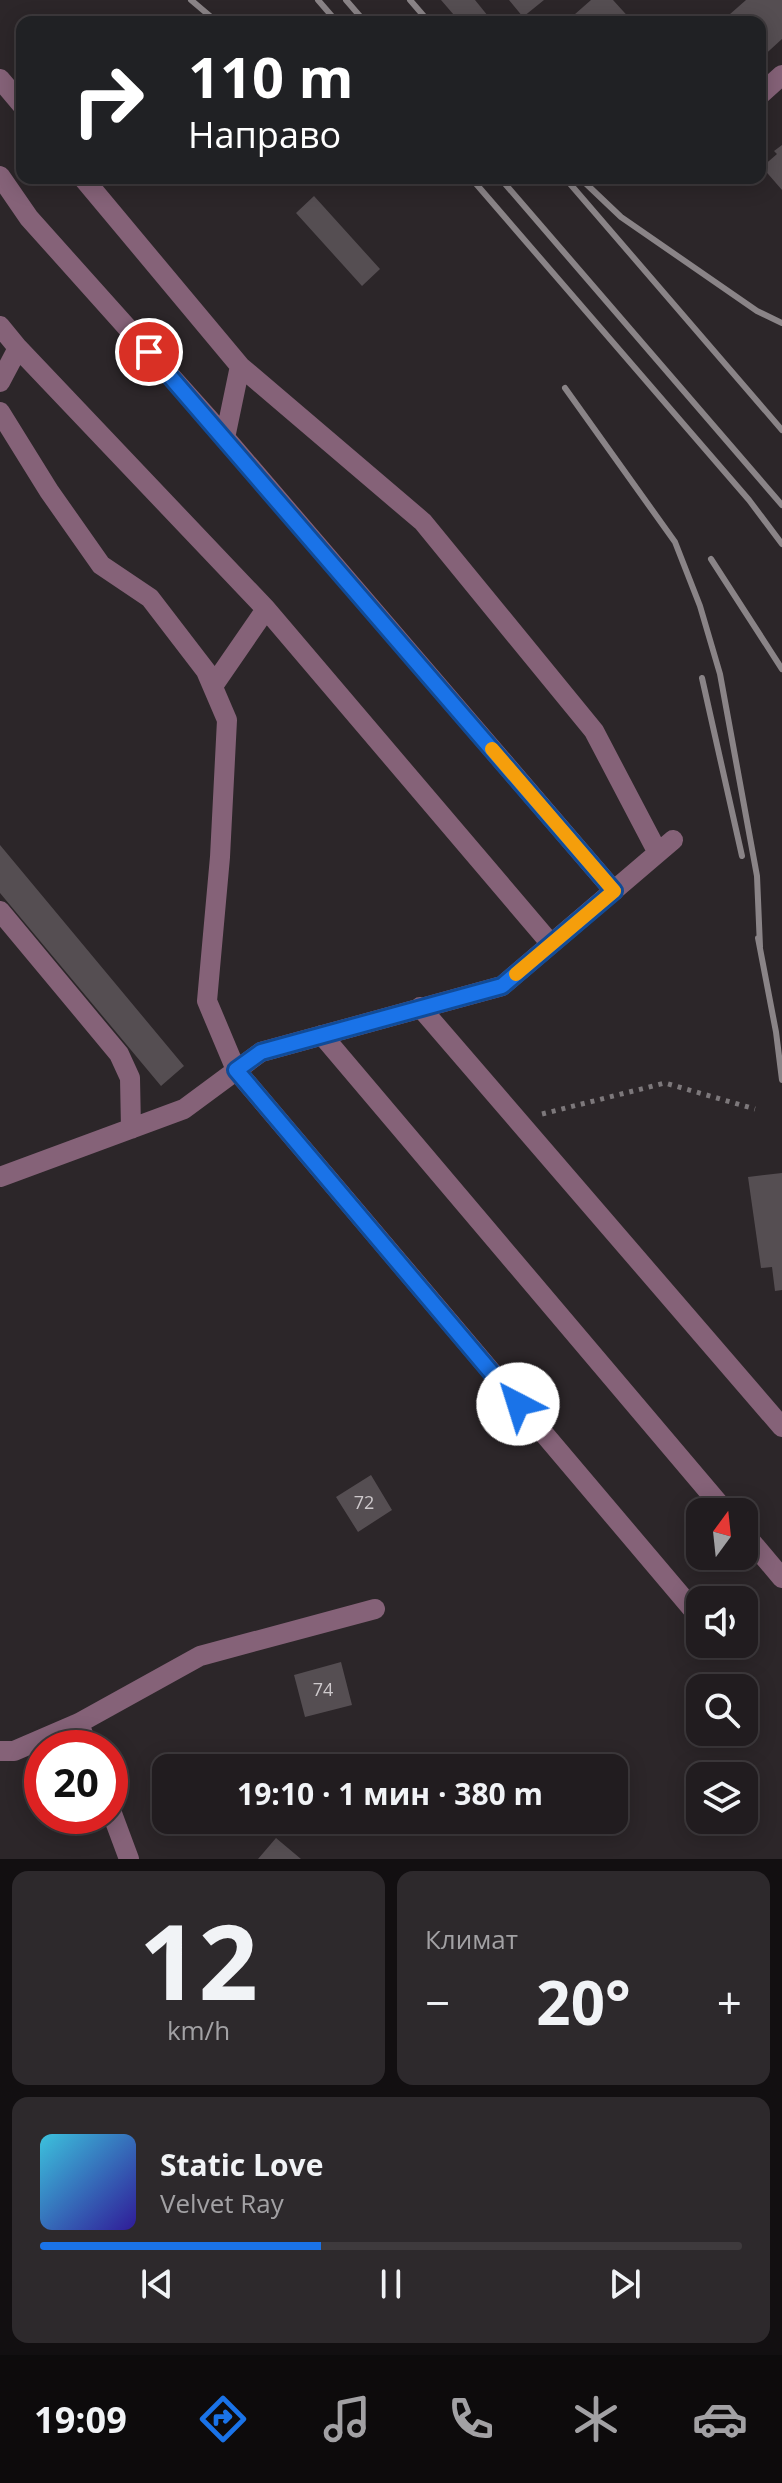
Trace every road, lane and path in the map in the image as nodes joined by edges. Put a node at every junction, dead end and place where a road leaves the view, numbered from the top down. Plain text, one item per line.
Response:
1 (782, 75) edge
2 (0, 79) edge
3 (766, 89) edge
4 (16, 98) edge
5 (0, 176) edge
6 (88, 184) edge
7 (0, 326) edge
8 (18, 348) junction
9 (240, 366) junction
10 (0, 382) edge
11 (0, 412) edge
12 (225, 438) junction
13 (266, 609) junction
14 (213, 686) junction
15 (614, 891) junction
16 (0, 911) edge
17 (551, 944) junction
18 (420, 1007) junction
19 (322, 1035) junction
20 (236, 1070) junction
21 (755, 1109) dead end
22 (517, 1120) junction
23 (131, 1129) junction
24 (0, 1177) edge
25 (782, 1427) edge
26 (714, 1498) edge
27 (758, 1550) edge
28 (782, 1578) edge
29 (686, 1601) edge
30 (375, 1609) dead end
31 (79, 1723) junction
32 (82, 1730) edge
33 (0, 1751) edge
34 (120, 1834) edge
35 (129, 1859) edge

1 - 3 street
2 - 4 street
5 - 12 street
6 - 9 street
7 - 8 street
8 - 10 street
8 - 13 street
9 - 12 street
9 - 15 street
11 - 14 street
12 - 15 street
13 - 14 street
13 - 17 street
14 - 20 street
15 - 17 street
16 - 23 street
17 - 18 street
18 - 19 street
18 - 22 street
19 - 20 street
19 - 26 street
20 - 23 street
20 - 29 street
21 - 22 path
22 - 25 street
23 - 24 street
27 - 28 street
30 - 31 street
31 - 32 street
31 - 33 street
34 - 35 street

